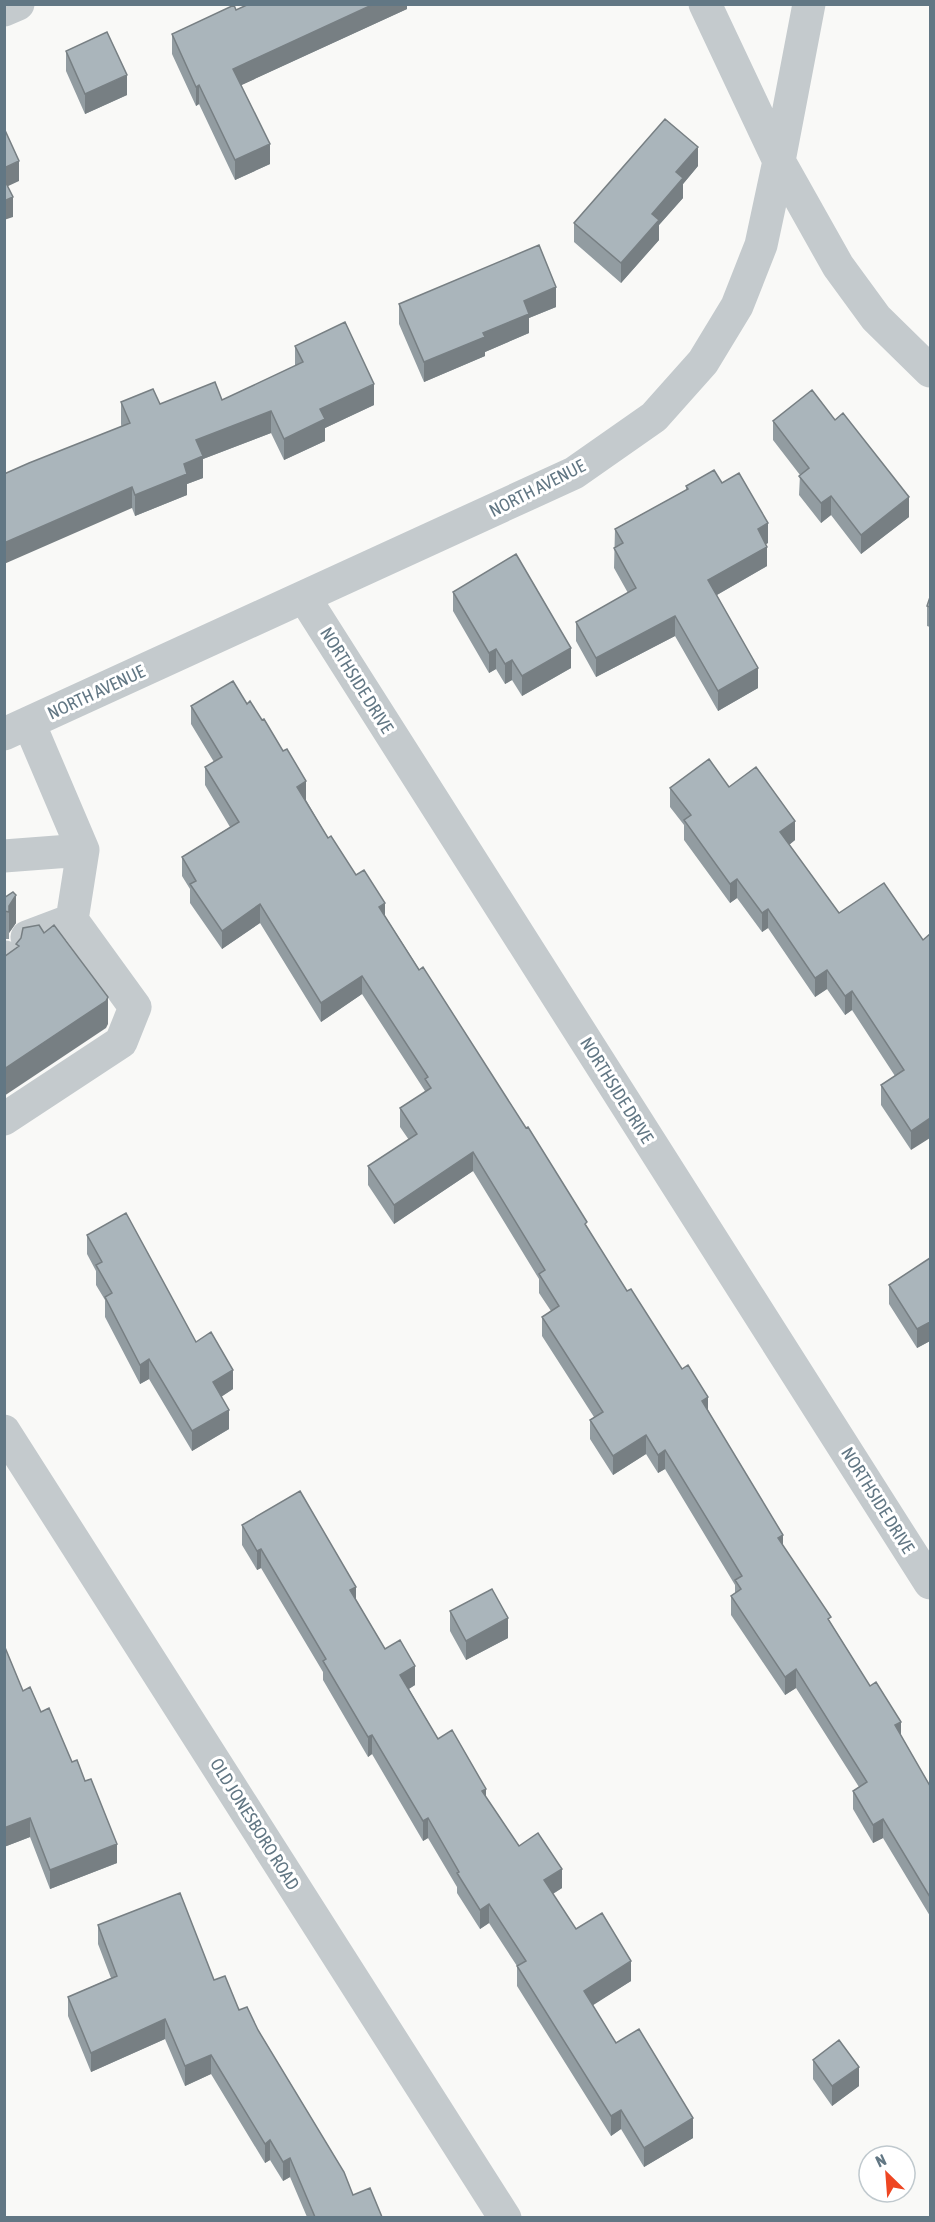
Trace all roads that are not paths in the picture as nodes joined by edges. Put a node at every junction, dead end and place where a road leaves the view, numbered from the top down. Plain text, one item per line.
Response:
1 (18, 4) edge
2 (705, 4) edge
3 (808, 4) edge
4 (4, 10) edge
5 (779, 161) junction
6 (930, 371) edge
7 (304, 597) junction
8 (17, 729) edge
9 (82, 850) junction
10 (4, 856) edge
11 (72, 920) junction
12 (12, 950) edge
13 (4, 1119) edge
14 (4, 1431) edge
15 (930, 1583) edge
16 (505, 2217) edge

1 - 4 street
2 - 5 street
3 - 5 street, NORTH AVENUE
5 - 6 street
5 - 7 street, NORTH AVENUE
7 - 8 street, NORTH AVENUE
7 - 15 street, NORTHSIDE DRIVE
8 - 9 street
9 - 10 street
9 - 11 street
11 - 12 street
11 - 13 street
14 - 16 street, OLD JONESBORO ROAD

